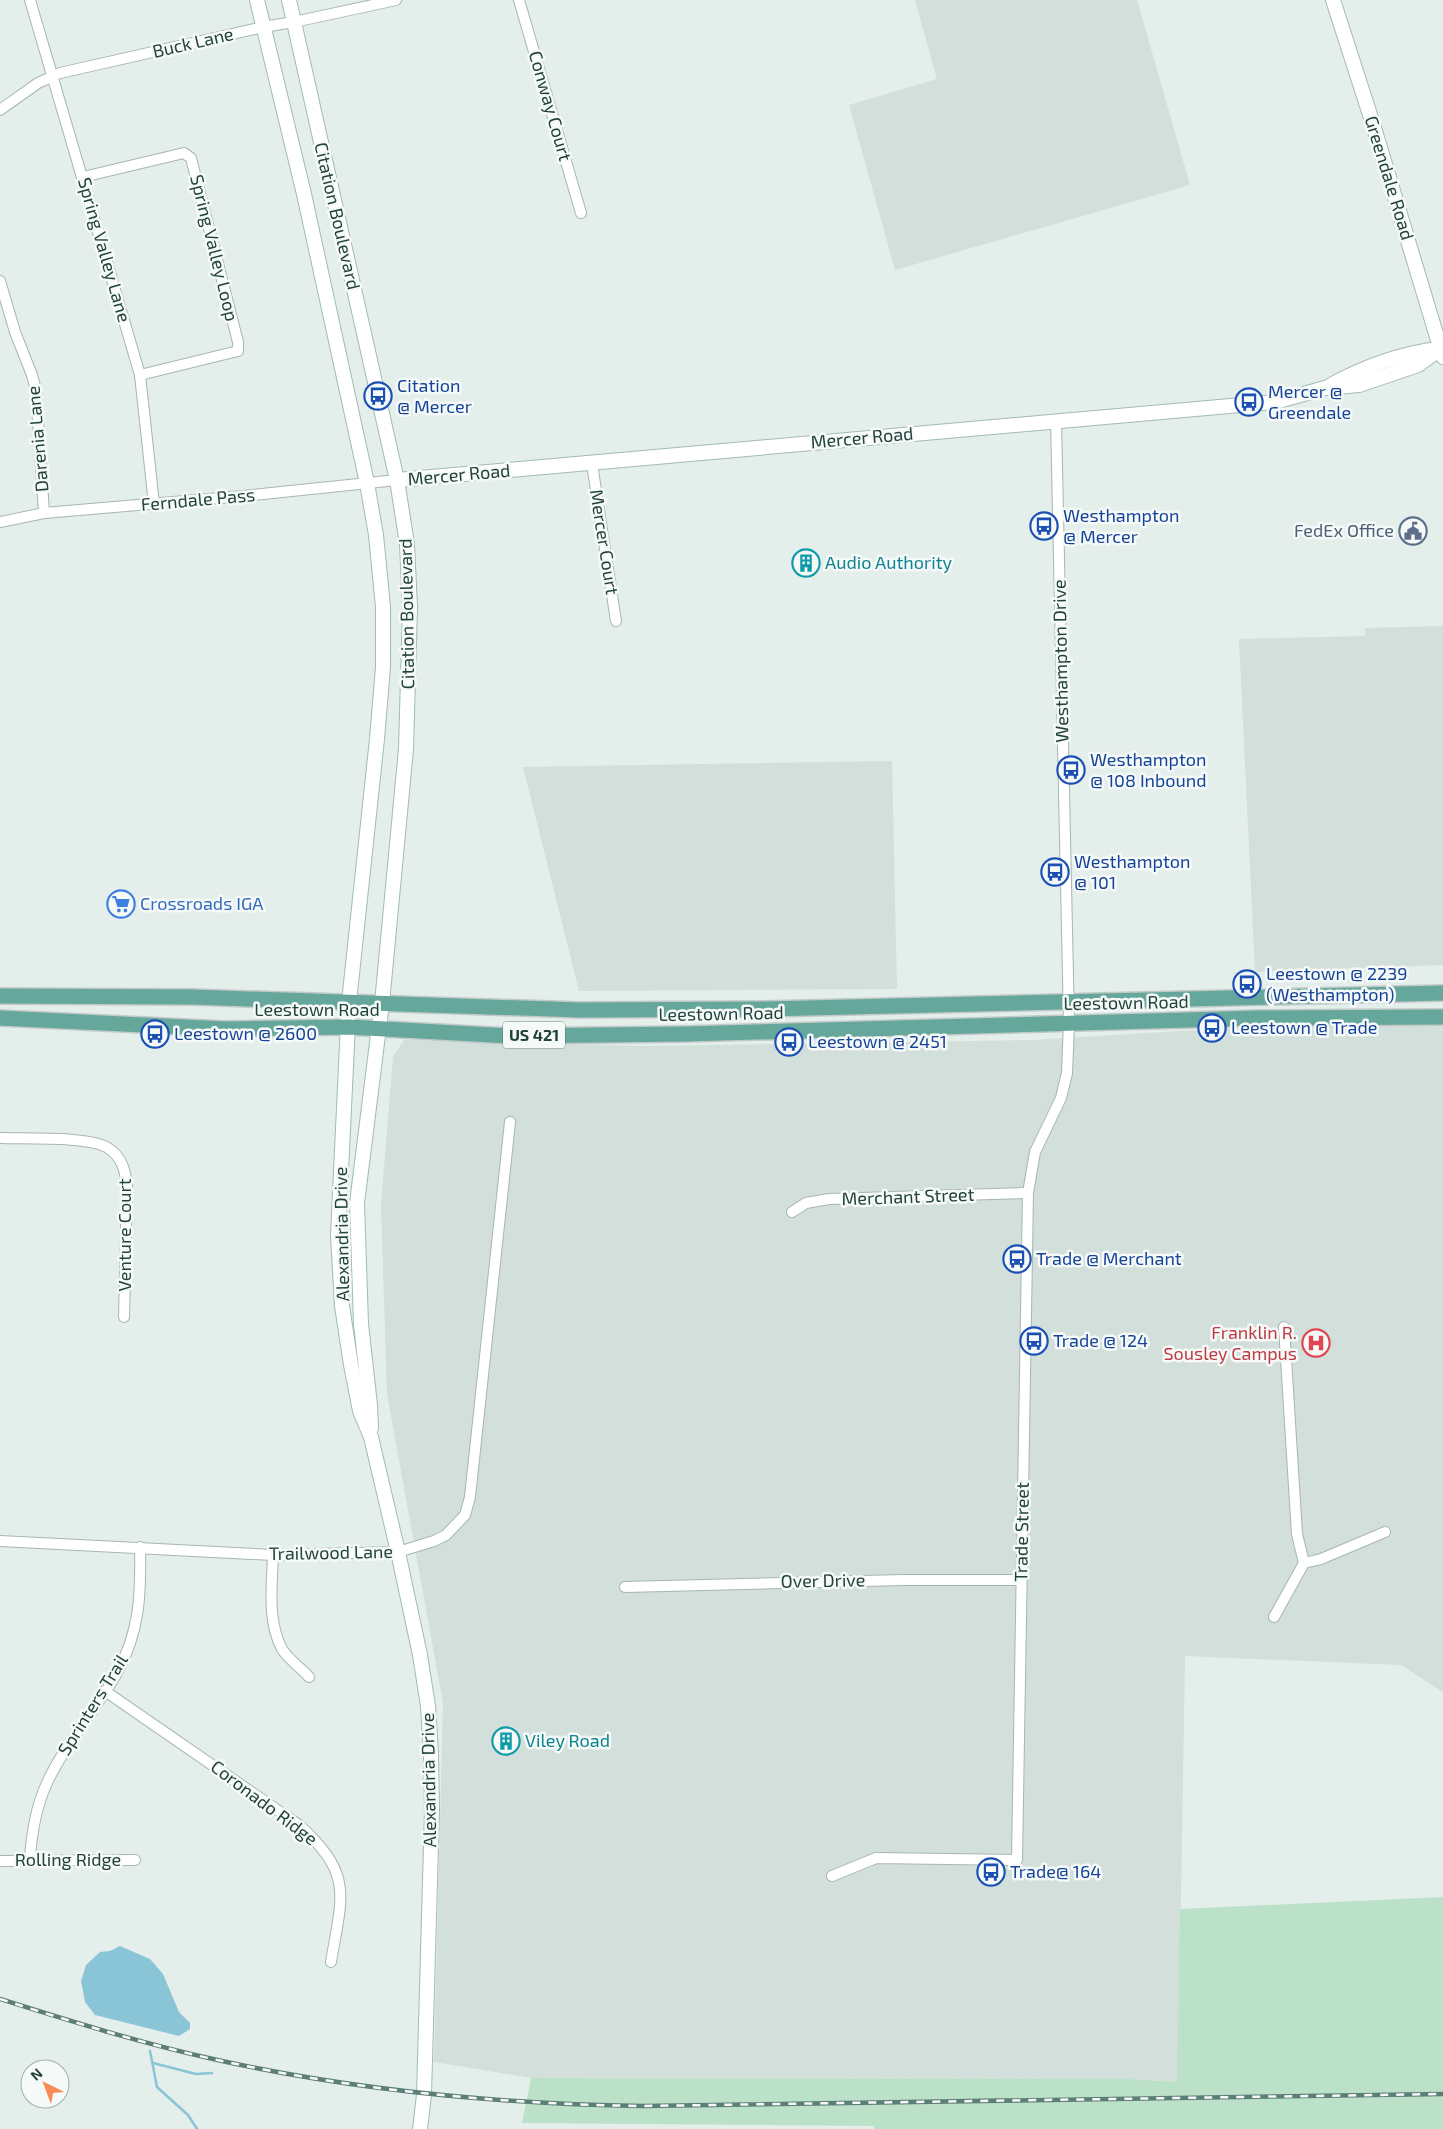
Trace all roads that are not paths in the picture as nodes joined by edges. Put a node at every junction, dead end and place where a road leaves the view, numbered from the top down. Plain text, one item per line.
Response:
1 (30, 0) edge
2 (257, 0) edge
3 (289, 0) edge
4 (396, 0) edge
5 (519, 0) edge
6 (1333, 0) edge
7 (294, 22) junction
8 (263, 27) junction
9 (53, 76) junction
10 (0, 110) edge
11 (83, 178) junction
12 (581, 213) dead end
13 (0, 281) edge
14 (1442, 351) edge
15 (140, 375) junction
16 (1056, 420) junction
17 (592, 464) junction
18 (397, 480) junction
19 (367, 483) junction
20 (154, 504) junction
21 (44, 513) junction
22 (0, 522) edge
23 (616, 621) dead end
24 (1443, 993) edge
25 (0, 996) edge
26 (349, 1002) junction
27 (382, 1003) junction
28 (1068, 1003) junction
29 (1443, 1017) edge
30 (0, 1018) edge
31 (1069, 1023) junction
32 (349, 1027) junction
33 (378, 1028) junction
34 (510, 1122) dead end
35 (0, 1138) edge
36 (1028, 1192) junction
37 (792, 1212) dead end
38 (124, 1317) dead end
39 (1284, 1327) dead end
40 (371, 1437) junction
41 (1385, 1532) dead end
42 (0, 1541) edge
43 (140, 1548) junction
44 (398, 1552) junction
45 (273, 1555) junction
46 (1304, 1563) junction
47 (1021, 1580) junction
48 (625, 1587) dead end
49 (1274, 1617) dead end
50 (309, 1677) dead end
51 (106, 1691) junction
52 (30, 1859) junction
53 (135, 1860) dead end
54 (0, 1861) edge
55 (832, 1876) dead end
56 (331, 1962) dead end
57 (420, 2129) edge

1 - 9 street, Spring Valley Lane
2 - 8 street, Citation Boulevard
3 - 7 street, Citation Boulevard
4 - 7 street, Buck Lane
5 - 12 street, Conway Court
6 - 14 street, Greendale Road
7 - 8 street, Buck Lane
7 - 18 street, Citation Boulevard
8 - 9 street, Buck Lane
8 - 19 street, Citation Boulevard
9 - 10 street, Buck Lane
9 - 11 street, Spring Valley Lane
11 - 15 street, Spring Valley Lane
11 - 15 street, Spring Valley Loop
13 - 21 street, Darenia Lane
14 - 16 street, Mercer Road
15 - 20 street, Spring Valley Lane
16 - 17 street, Mercer Road
16 - 28 street, Westhampton Drive
17 - 18 street, Mercer Road
17 - 23 street, Mercer Court
18 - 19 street, Ferndale Pass
18 - 27 street, Citation Boulevard
19 - 20 street, Ferndale Pass
19 - 26 street, Citation Boulevard
20 - 21 street, Ferndale Pass
21 - 22 street, Ferndale Pass
24 - 28 main road, Leestown Road / US 421
25 - 26 main road, Leestown Road / US 421
26 - 27 main road, Leestown Road / US 421
26 - 32 street, Citation Boulevard
27 - 28 main road, Leestown Road / US 421
27 - 33 street, Citation Boulevard
28 - 31 street, Westhampton Drive
29 - 31 main road, Leestown Road / US 421
30 - 32 main road, Leestown Road / US 421
31 - 33 main road, Leestown Road / US 421
31 - 36 street, Trade Street
32 - 33 main road, Leestown Road / US 421
32 - 40 street, Alexandria Drive
33 - 40 street, Alexandria Drive
34 - 44 street, Trailwood Lane
35 - 38 street, Venture Court
36 - 37 street, Merchant Street
36 - 47 street, Trade Street
39 - 46 street
40 - 44 street, Alexandria Drive
41 - 46 street
42 - 43 street, Trailwood Lane
43 - 45 street, Trailwood Lane
43 - 51 street, Sprinters Trail
44 - 45 street, Trailwood Lane
44 - 57 street, Alexandria Drive
45 - 50 street
46 - 49 street
47 - 48 street, Over Drive
47 - 55 street, Trade Street
51 - 52 street, Sprinters Trail
51 - 56 street, Coronado Ridge
52 - 53 street, Rolling Ridge
52 - 54 street, Rolling Ridge

